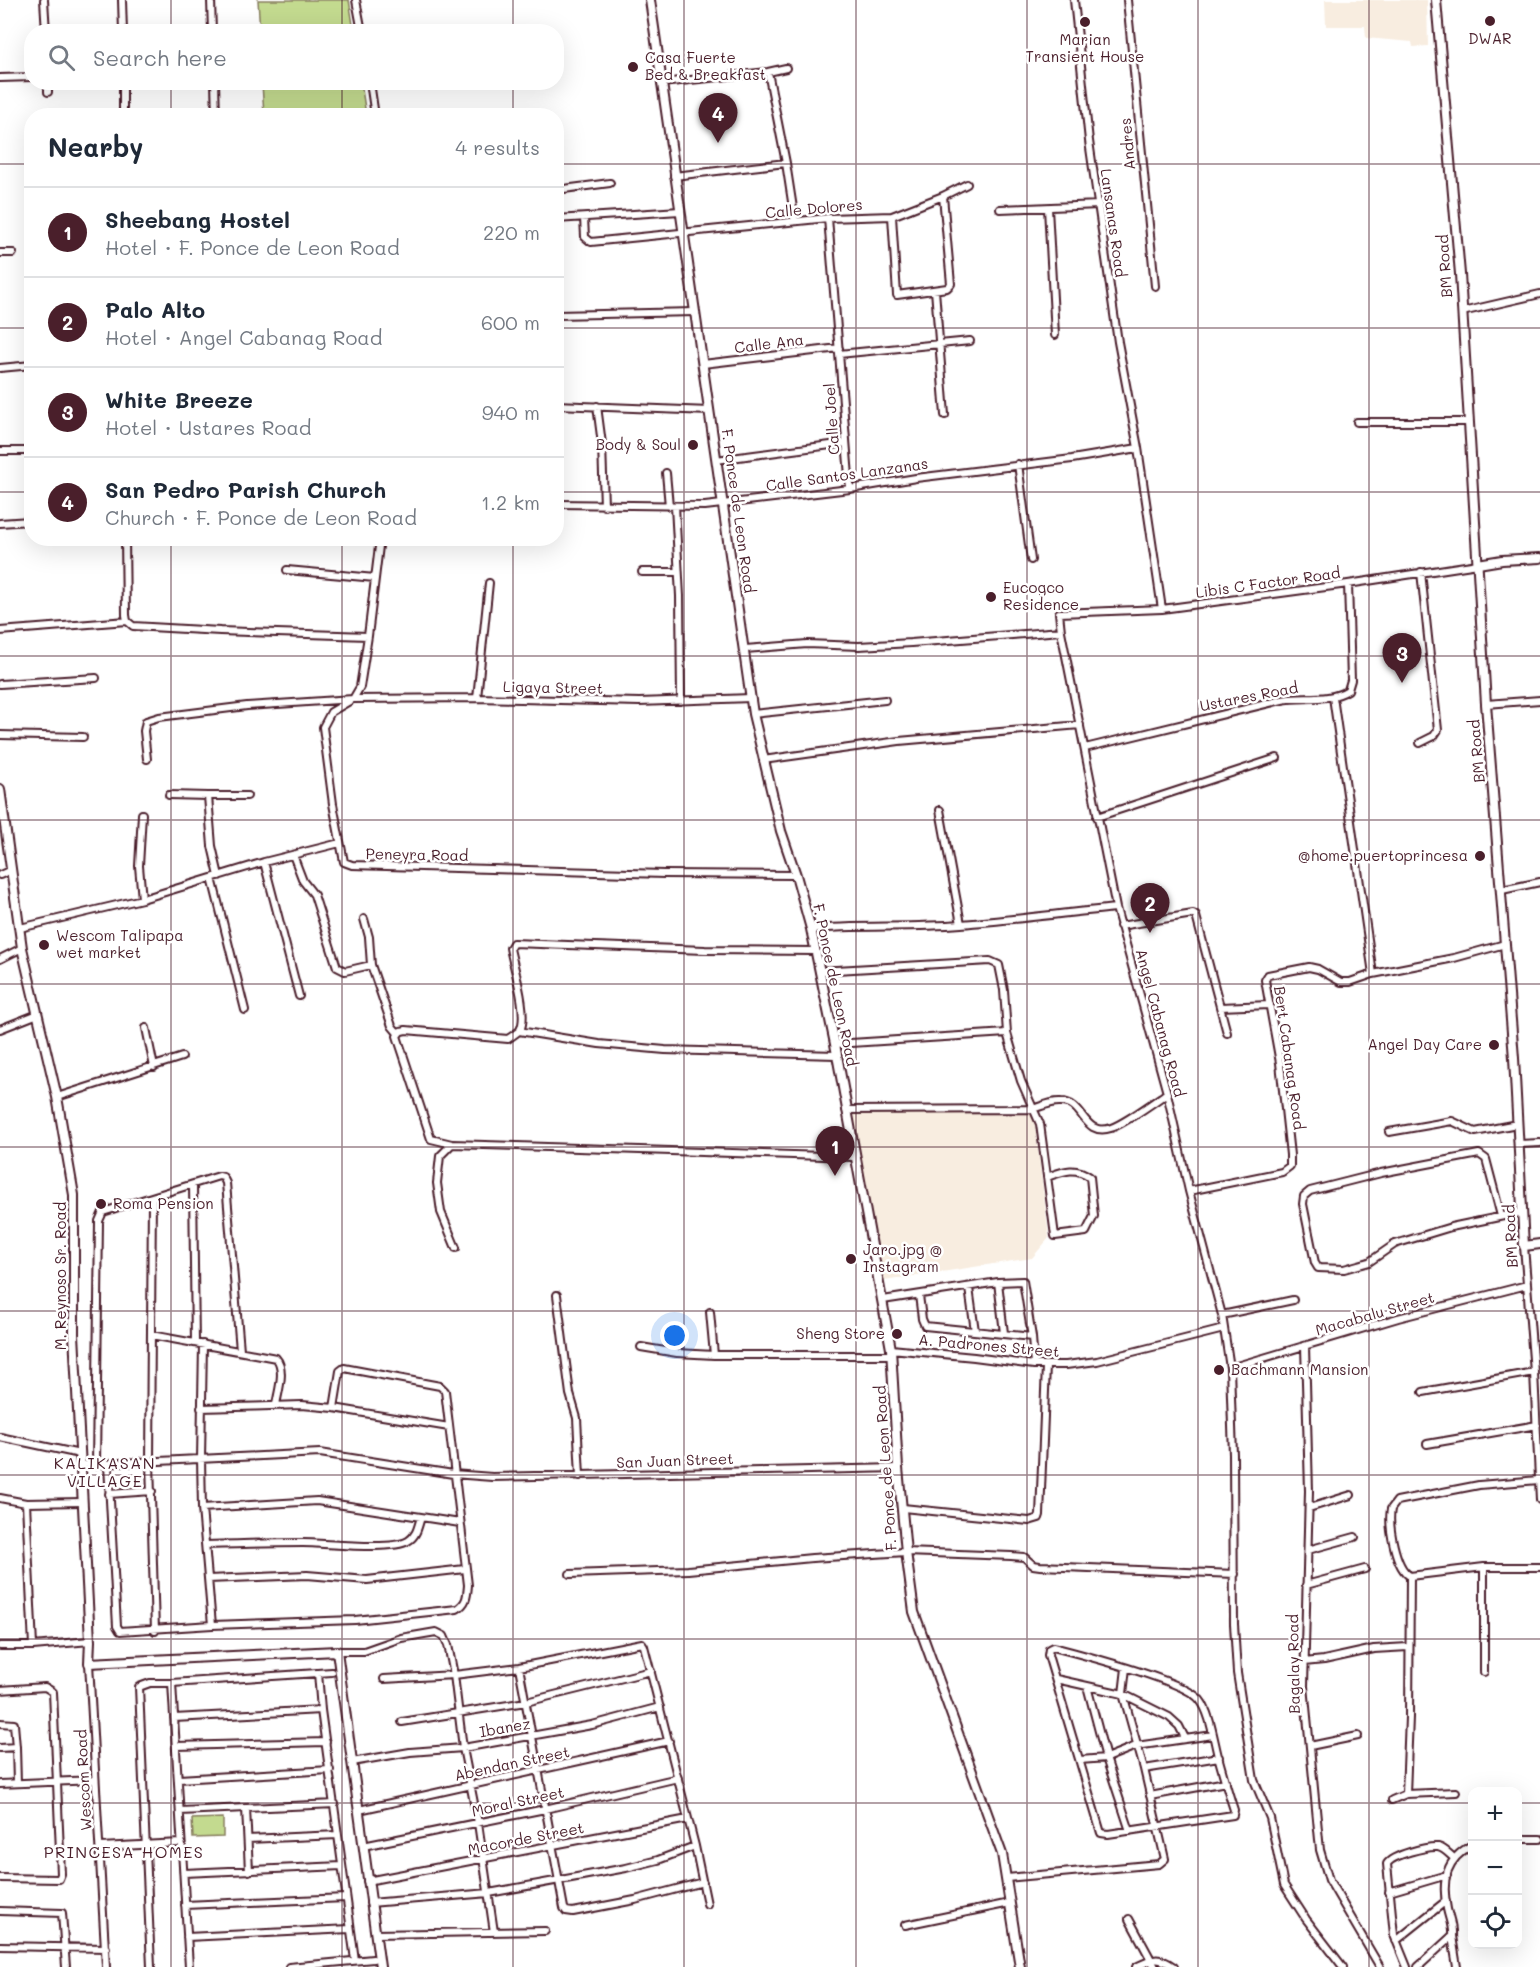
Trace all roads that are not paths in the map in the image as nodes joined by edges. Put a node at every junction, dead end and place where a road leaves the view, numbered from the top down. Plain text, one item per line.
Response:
1 (44, 0) edge
2 (122, 0) edge
3 (211, 0) edge
4 (356, 0) edge
5 (650, 0) edge
6 (1074, 0) edge
7 (1127, 0) edge
8 (1436, 0) edge
9 (46, 24) edge
10 (123, 24) edge
11 (212, 24) edge
12 (360, 24) edge
13 (786, 68) dead end
14 (768, 72) junction
15 (24, 77) edge
16 (0, 78) edge
17 (661, 83) junction
18 (123, 90) edge
19 (214, 90) edge
20 (371, 90) edge
21 (123, 108) edge
22 (216, 108) edge
23 (374, 108) edge
24 (786, 163) junction
25 (674, 176) junction
26 (610, 183) dead end
27 (966, 184) dead end
28 (564, 189) edge
29 (942, 196) junction
30 (1099, 205) junction
31 (1048, 208) junction
32 (1000, 209) dead end
33 (680, 211) junction
34 (892, 216) junction
35 (584, 218) junction
36 (828, 218) junction
37 (564, 219) edge
38 (795, 222) junction
39 (684, 234) junction
40 (0, 253) edge
41 (13, 253) dead end
42 (1155, 286) dead end
43 (935, 290) junction
44 (1540, 294) edge
45 (696, 312) junction
46 (1462, 312) junction
47 (564, 315) edge
48 (1055, 335) dead end
49 (970, 341) dead end
50 (940, 345) junction
51 (839, 351) junction
52 (703, 364) junction
53 (24, 366) edge
54 (0, 368) edge
55 (564, 405) edge
56 (597, 406) junction
57 (710, 411) junction
58 (945, 415) dead end
59 (1357, 422) dead end
60 (1468, 422) junction
61 (846, 443) junction
62 (1138, 448) junction
63 (0, 451) edge
64 (24, 451) edge
65 (716, 460) junction
66 (1018, 464) junction
67 (666, 473) dead end
68 (850, 489) junction
69 (564, 504) edge
70 (723, 504) junction
71 (604, 506) junction
72 (672, 506) junction
73 (24, 521) edge
74 (0, 523) edge
75 (125, 546) edge
76 (379, 546) edge
77 (1540, 558) edge
78 (1031, 560) dead end
79 (1478, 564) junction
80 (286, 570) dead end
81 (642, 572) dead end
82 (678, 572) junction
83 (1421, 573) junction
84 (375, 578) junction
85 (489, 583) dead end
86 (1348, 584) junction
87 (1162, 609) junction
88 (1059, 613) joint
89 (127, 621) junction
90 (0, 631) edge
91 (1061, 631) junction
92 (368, 636) junction
93 (745, 649) junction
94 (96, 678) dead end
95 (0, 684) edge
96 (1333, 697) junction
97 (477, 698) junction
98 (751, 698) junction
99 (353, 699) junction
100 (885, 700) dead end
101 (1540, 700) edge
102 (681, 701) junction
103 (1486, 704) junction
104 (753, 714) junction
105 (1080, 725) junction
106 (0, 735) edge
107 (83, 737) dead end
108 (1420, 743) dead end
109 (1085, 748) junction
110 (1277, 758) dead end
111 (147, 759) dead end
112 (763, 760) junction
113 (0, 789) edge
114 (169, 795) dead end
115 (208, 796) junction
116 (247, 796) dead end
117 (940, 810) dead end
118 (141, 814) dead end
119 (1097, 817) junction
120 (340, 843) junction
121 (292, 855) junction
122 (264, 862) junction
123 (11, 870) junction
124 (0, 875) edge
125 (796, 875) junction
126 (216, 877) junction
127 (1540, 882) edge
128 (1502, 890) junction
129 (142, 899) junction
130 (1116, 908) junction
131 (364, 919) dead end
132 (961, 924) junction
133 (1120, 926) junction
134 (20, 928) junction
135 (811, 929) junction
136 (1505, 944) junction
137 (22, 948) junction
138 (815, 951) junction
139 (0, 959) edge
140 (371, 965) junction
141 (819, 971) junction
142 (1373, 974) junction
143 (299, 996) dead end
144 (1270, 1005) junction
145 (1220, 1006) junction
146 (245, 1010) dead end
147 (38, 1014) junction
148 (0, 1029) edge
149 (146, 1029) dead end
150 (401, 1031) junction
151 (519, 1031) junction
152 (1227, 1033) dead end
153 (1006, 1034) junction
154 (835, 1044) junction
155 (836, 1056) junction
156 (182, 1057) dead end
157 (154, 1066) junction
158 (1167, 1093) junction
159 (57, 1097) junction
160 (1033, 1109) junction
161 (846, 1110) junction
162 (1518, 1124) junction
163 (1389, 1132) dead end
164 (1540, 1143) edge
165 (452, 1144) junction
166 (1519, 1144) junction
167 (854, 1157) junction
168 (1047, 1177) junction
169 (193, 1185) junction
170 (1189, 1191) junction
171 (152, 1197) junction
172 (1523, 1212) junction
173 (1501, 1216) junction
174 (1540, 1244) edge
175 (1524, 1246) junction
176 (456, 1248) dead end
177 (998, 1282) junction
178 (1527, 1285) junction
179 (969, 1288) junction
180 (557, 1295) dead end
181 (919, 1295) junction
182 (883, 1300) junction
183 (1293, 1300) dead end
184 (710, 1312) dead end
185 (1222, 1315) junction
186 (1224, 1329) junction
187 (975, 1331) junction
188 (1004, 1333) junction
189 (152, 1335) junction
190 (1032, 1337) junction
191 (199, 1343) junction
192 (1305, 1346) junction
193 (640, 1347) dead end
194 (240, 1350) junction
195 (892, 1352) junction
196 (714, 1355) junction
197 (1034, 1365) junction
198 (1046, 1366) junction
199 (1230, 1368) junction
200 (1534, 1372) junction
201 (1424, 1392) dead end
202 (1538, 1393) edge
203 (276, 1405) junction
204 (201, 1408) junction
205 (334, 1408) junction
206 (1537, 1425) junction
207 (449, 1427) junction
208 (0, 1437) edge
209 (1427, 1444) dead end
210 (80, 1454) junction
211 (201, 1459) junction
212 (150, 1462) junction
213 (80, 1465) junction
214 (96, 1465) junction
215 (108, 1465) junction
216 (898, 1468) junction
217 (453, 1474) junction
218 (580, 1476) junction
219 (1539, 1480) edge
220 (152, 1491) junction
221 (109, 1494) junction
222 (1351, 1495) dead end
223 (0, 1498) edge
224 (1540, 1500) edge
225 (82, 1502) junction
226 (26, 1503) junction
227 (202, 1508) junction
228 (903, 1508) junction
229 (1309, 1508) junction
230 (421, 1517) junction
231 (460, 1523) junction
232 (1355, 1537) dead end
233 (206, 1545) junction
234 (1308, 1550) junction
235 (906, 1552) junction
236 (1484, 1567) junction
237 (1540, 1567) edge
238 (465, 1569) junction
239 (1365, 1569) dead end
240 (570, 1574) dead end
241 (1235, 1574) junction
242 (1410, 1576) junction
243 (208, 1579) junction
244 (1306, 1585) junction
245 (212, 1625) junction
246 (155, 1630) junction
247 (90, 1641) junction
248 (0, 1646) edge
249 (33, 1646) junction
250 (1408, 1647) junction
251 (337, 1652) junction
252 (1304, 1662) junction
253 (89, 1663) junction
254 (519, 1667) junction
255 (1126, 1668) junction
256 (651, 1671) junction
257 (332, 1672) dead end
258 (1484, 1672) dead end
259 (318, 1673) junction
260 (454, 1675) junction
261 (384, 1679) dead end
262 (1056, 1679) junction
263 (172, 1683) junction
264 (1087, 1686) junction
265 (0, 1690) edge
266 (1123, 1694) junction
267 (526, 1702) junction
268 (660, 1707) junction
269 (321, 1710) junction
270 (458, 1713) junction
271 (174, 1718) junction
272 (402, 1722) dead end
273 (0, 1723) edge
274 (1213, 1735) junction
275 (531, 1736) junction
276 (1358, 1736) dead end
277 (1185, 1738) junction
278 (669, 1741) junction
279 (326, 1742) junction
280 (176, 1746) junction
281 (1136, 1746) junction
282 (1310, 1746) junction
283 (16, 1747) junction
284 (0, 1748) edge
285 (464, 1748) junction
286 (1106, 1758) junction
287 (1219, 1758) junction
288 (1080, 1760) junction
289 (352, 1762) junction
290 (1144, 1769) junction
291 (330, 1770) junction
292 (538, 1771) junction
293 (678, 1778) junction
294 (179, 1779) junction
295 (95, 1780) junction
296 (1226, 1782) junction
297 (17, 1783) junction
298 (58, 1783) junction
299 (0, 1784) edge
300 (470, 1786) junction
301 (1456, 1792) dead end
302 (1406, 1794) junction
303 (1150, 1796) junction
304 (1392, 1800) dead end
305 (334, 1804) junction
306 (246, 1808) junction
307 (545, 1809) junction
308 (359, 1810) junction
309 (180, 1811) junction
310 (688, 1819) junction
311 (478, 1823) junction
312 (1158, 1828) junction
313 (1130, 1831) junction
314 (338, 1835) junction
315 (248, 1839) junction
316 (1522, 1839) edge
317 (1540, 1839) edge
318 (181, 1843) junction
319 (145, 1844) junction
320 (363, 1846) junction
321 (552, 1846) junction
322 (696, 1846) junction
323 (100, 1847) junction
324 (1468, 1848) edge
325 (1454, 1858) junction
326 (483, 1859) junction
327 (342, 1866) junction
328 (249, 1871) junction
329 (184, 1873) junction
330 (1447, 1875) junction
331 (0, 1878) edge
332 (1007, 1878) junction
333 (558, 1880) junction
334 (367, 1881) junction
335 (703, 1882) junction
336 (1389, 1892) junction
337 (489, 1893) junction
338 (346, 1898) junction
339 (1446, 1901) junction
340 (370, 1903) junction
341 (1010, 1903) junction
342 (707, 1904) dead end
343 (185, 1905) junction
344 (0, 1911) edge
345 (1129, 1919) dead end
346 (905, 1925) dead end
347 (351, 1929) junction
348 (545, 1931) dead end
349 (494, 1932) junction
350 (375, 1934) junction
351 (1452, 1936) junction
352 (187, 1937) junction
353 (1396, 1941) junction
354 (0, 1946) edge
355 (64, 1946) junction
356 (106, 1948) junction
357 (373, 1959) dead end
358 (1151, 1959) junction
359 (355, 1960) junction
360 (66, 1967) edge
361 (106, 1967) edge
362 (151, 1967) edge
363 (189, 1967) edge
364 (289, 1967) edge
365 (380, 1967) edge
366 (1020, 1967) edge
367 (1136, 1967) edge
368 (1155, 1967) edge
369 (1174, 1967) edge
370 (1343, 1967) edge
371 (1380, 1967) edge
372 (1407, 1967) edge
373 (1418, 1967) edge
374 (1457, 1967) edge

1 - 9 street
2 - 10 street
3 - 11 street
4 - 12 street
5 - 17 street, F. Ponce de Leon Road
6 - 30 street, Lansanas Road
7 - 42 street, Andres
8 - 46 street, BM Road
13 - 14 street
14 - 17 street
14 - 24 street
15 - 16 street
17 - 25 street, F. Ponce de Leon Road
18 - 21 street
19 - 22 street
20 - 23 street
24 - 25 street
24 - 38 street
25 - 33 street, F. Ponce de Leon Road
26 - 28 street
27 - 29 street, Calle Dolores
29 - 34 street, Calle Dolores
29 - 43 street
30 - 31 street
30 - 62 street, Lansanas Road
31 - 32 street
31 - 48 street
33 - 35 street
33 - 39 street, F. Ponce de Leon Road
34 - 36 street, Calle Dolores
34 - 43 street
35 - 37 street
35 - 39 street, Calle Dolores
36 - 38 street, Calle Dolores
36 - 51 street, Calle Joel
38 - 39 street, Calle Dolores
39 - 45 street, F. Ponce de Leon Road
40 - 41 street
43 - 50 street
44 - 46 street
45 - 47 street
45 - 52 street, F. Ponce de Leon Road
46 - 60 street, BM Road
49 - 50 street, Calle Ana
50 - 51 street, Calle Ana
50 - 58 street
51 - 52 street, Calle Ana
51 - 61 street, Calle Joel
52 - 57 street, F. Ponce de Leon Road
53 - 54 street
55 - 56 street
56 - 57 street
56 - 71 street
57 - 65 street, F. Ponce de Leon Road
59 - 60 street
60 - 79 street, BM Road
61 - 65 street
61 - 68 street, Calle Joel
62 - 66 street, Calle Santos Lanzanas
62 - 87 street, Lansanas Road
63 - 64 street
65 - 70 street, F. Ponce de Leon Road
66 - 68 street, Calle Santos Lanzanas
66 - 78 street
67 - 72 street
68 - 70 street, Calle Santos Lanzanas
69 - 71 street, Calle Santos Lanzanas
70 - 72 street, Calle Santos Lanzanas
70 - 93 street, F. Ponce de Leon Road
71 - 72 street, Calle Santos Lanzanas
72 - 82 street
73 - 74 street
75 - 89 street
76 - 84 street
77 - 79 street
79 - 83 street, Libis C Factor Road
79 - 103 street, BM Road
80 - 84 street
81 - 82 street
82 - 102 street
83 - 86 street, Libis C Factor Road
83 - 108 street
84 - 92 street
85 - 97 street
86 - 87 street, Libis C Factor Road
86 - 96 street
87 - 88 street, Libis C Factor Road
88 - 91 street, Angel Cabanag Road
89 - 90 street
89 - 92 street
91 - 93 street
91 - 105 street, Angel Cabanag Road
92 - 99 street
93 - 98 street, F. Ponce de Leon Road
94 - 95 street
96 - 109 street, Ustares Road
96 - 142 street
97 - 99 street, Ligaya Street
97 - 102 street, Ligaya Street
98 - 102 street, Ligaya Street
98 - 104 street, F. Ponce de Leon Road
99 - 111 street, Ligaya Street
99 - 120 street, Peneyra Road
100 - 104 street
101 - 103 street
103 - 128 street, BM Road
104 - 112 street, F. Ponce de Leon Road
105 - 109 street, Angel Cabanag Road
105 - 112 street
106 - 107 street
109 - 119 street, Angel Cabanag Road
110 - 119 street
112 - 125 street, F. Ponce de Leon Road
113 - 123 street, M. Reynoso Sr. Road
114 - 115 street
115 - 116 street
115 - 126 street
117 - 132 street
118 - 129 street
119 - 130 street, Angel Cabanag Road
120 - 121 street
120 - 125 street, Peneyra Road
121 - 122 street
121 - 140 street
122 - 126 street
122 - 143 street
123 - 124 street
123 - 134 street, M. Reynoso Sr. Road
125 - 135 street, F. Ponce de Leon Road
126 - 129 street
126 - 146 street
127 - 128 street
128 - 136 street, BM Road
129 - 134 street
130 - 132 street
130 - 133 street, Angel Cabanag Road
131 - 140 street
132 - 135 street
133 - 145 street
133 - 158 street, Angel Cabanag Road
134 - 137 street, M. Reynoso Sr. Road
135 - 138 street, F. Ponce de Leon Road
136 - 142 street, Bert Cabanag Road
136 - 162 street, BM Road
137 - 139 street
137 - 147 street, M. Reynoso Sr. Road
138 - 141 street, F. Ponce de Leon Road
138 - 151 street
140 - 150 street
141 - 153 street
141 - 154 street, F. Ponce de Leon Road
142 - 144 street, Bert Cabanag Road
144 - 145 street
144 - 170 street, Bert Cabanag Road
145 - 152 street
147 - 148 street
147 - 159 street, M. Reynoso Sr. Road
149 - 157 street
150 - 151 street
150 - 165 street
151 - 155 street
153 - 154 street
153 - 160 street
154 - 155 street, F. Ponce de Leon Road
155 - 161 street, F. Ponce de Leon Road
156 - 157 street
157 - 159 street
158 - 160 street
158 - 170 street, Angel Cabanag Road
159 - 210 street, M. Reynoso Sr. Road
160 - 161 street
160 - 168 street
161 - 167 street, F. Ponce de Leon Road
162 - 163 street
162 - 166 street, BM Road
164 - 166 street
165 - 167 street
165 - 176 street
166 - 172 street, BM Road
167 - 182 street, F. Ponce de Leon Road
168 - 168 street
169 - 171 street
169 - 191 street
169 - 194 street
170 - 185 street, Angel Cabanag Road
171 - 189 street
171 - 214 street
172 - 173 street
172 - 175 street, BM Road
173 - 173 street
174 - 175 street
175 - 178 street, BM Road
177 - 179 street
177 - 188 street
177 - 190 street
178 - 192 street, Macabalu Street
178 - 200 street, BM Road
179 - 181 street
179 - 187 street
180 - 218 street
181 - 182 street
181 - 187 street
182 - 195 street, F. Ponce de Leon Road
183 - 185 street
184 - 196 street
185 - 186 street, Angel Cabanag Road
186 - 198 street, A. Padrones Street
186 - 199 street, Angel Cabanag Road
187 - 188 street
188 - 190 street
189 - 191 street
189 - 212 street
190 - 197 street
191 - 194 street
191 - 204 street
192 - 199 street, Macabalu Street
192 - 229 street, Bagalay Road
193 - 196 street, A. Padrones Street
194 - 203 street
195 - 196 street, A. Padrones Street
195 - 197 street, A. Padrones Street
195 - 216 street, F. Ponce de Leon Road
197 - 198 street, A. Padrones Street
198 - 228 street
199 - 241 street, Angel Cabanag Road
200 - 201 street
200 - 202 street, BM Road
202 - 206 street, BM Road
203 - 204 street
203 - 205 street
204 - 211 street
205 - 207 street
205 - 207 street
206 - 209 street
206 - 219 street, BM Road
207 - 217 street
208 - 210 street
210 - 213 street, M. Reynoso Sr. Road
211 - 212 street, San Juan Street
211 - 217 street, San Juan Street
211 - 227 street
212 - 215 street, San Juan Street
212 - 220 street
213 - 214 street, San Juan Street
213 - 225 street, M. Reynoso Sr. Road
214 - 215 street, San Juan Street
215 - 221 street
216 - 218 street, San Juan Street
216 - 228 street, F. Ponce de Leon Road
217 - 218 street, San Juan Street
217 - 231 street
219 - 224 street, BM Road
219 - 242 street
220 - 221 street
220 - 246 street
221 - 246 street
222 - 229 street
223 - 226 street
225 - 226 street
225 - 247 street, M. Reynoso Sr. Road
226 - 249 street
227 - 230 street
227 - 233 street
228 - 235 street, F. Ponce de Leon Road
229 - 234 street, Bagalay Road
230 - 231 street
230 - 233 street
231 - 238 street
232 - 234 street
233 - 243 street
234 - 244 street, Bagalay Road
235 - 240 street
235 - 241 street
235 - 332 street, F. Ponce de Leon Road
236 - 237 street
236 - 242 street
236 - 258 street
238 - 243 street
238 - 245 street
239 - 244 street
241 - 370 street, Angel Cabanag Road
242 - 250 street
243 - 245 street
244 - 252 street, Bagalay Road
245 - 246 street
247 - 249 street
247 - 253 street, M. Reynoso Sr. Road
248 - 249 street
250 - 252 street
250 - 302 street
251 - 253 street
251 - 260 street
251 - 289 street
252 - 282 street, Bagalay Road
253 - 295 street, Wescom Road
254 - 256 street
254 - 260 street
254 - 267 street
255 - 262 street
255 - 266 street
255 - 274 street
256 - 267 street
256 - 268 street
257 - 259 street
259 - 263 street
259 - 269 street
260 - 261 street
260 - 270 street
262 - 264 street
262 - 288 street
263 - 271 street
263 - 319 street
264 - 266 street
264 - 286 street
265 - 298 street
266 - 277 street
266 - 281 street
267 - 270 street
267 - 275 street
268 - 275 street, Ibanez
268 - 278 street
269 - 271 street
269 - 279 street
270 - 272 street
270 - 285 street
271 - 280 street
273 - 283 street
274 - 277 street
274 - 287 street
275 - 285 street, Ibanez
275 - 292 street
276 - 282 street
277 - 281 street
278 - 292 street, Abendan Street
278 - 293 street
279 - 280 street
279 - 291 street
280 - 294 street
281 - 286 street
281 - 290 street
282 - 371 street, Bagalay Road
283 - 284 street
283 - 297 street
285 - 289 street, Ibanez
285 - 300 street
286 - 288 street
286 - 313 street
287 - 290 street
287 - 296 street
288 - 313 street
289 - 308 street
290 - 303 street
291 - 294 street
291 - 305 street
292 - 300 street, Abendan Street
292 - 307 street
293 - 307 street, Moral Street
293 - 310 street
294 - 309 street
295 - 298 street
295 - 323 street, Wescom Road
296 - 303 street
296 - 312 street
297 - 298 street
297 - 299 street
298 - 331 street
300 - 308 street, Abendan Street
300 - 311 street
301 - 302 street
302 - 304 street
303 - 312 street
305 - 306 street
305 - 314 street
306 - 309 street
306 - 315 street
307 - 311 street, Moral Street
307 - 321 street
308 - 320 street
309 - 318 street
310 - 321 street, Macorde Street
310 - 322 street
311 - 320 street, Moral Street
311 - 326 street
312 - 313 street
312 - 332 street
314 - 315 street
314 - 327 street
315 - 328 street
316 - 317 street
318 - 319 street
318 - 329 street
319 - 323 street
319 - 362 street
320 - 334 street
321 - 326 street, Macorde Street
321 - 333 street
322 - 333 street
322 - 335 street
323 - 356 street, Wescom Road
324 - 325 street
325 - 330 street
325 - 336 street
326 - 334 street, Macorde Street
326 - 337 street
327 - 328 street
327 - 338 street
328 - 329 street
329 - 343 street
330 - 336 street
330 - 339 street
332 - 341 street, F. Ponce de Leon Road
333 - 335 street
333 - 337 street
334 - 340 street
335 - 342 street
336 - 353 street
337 - 340 street
337 - 349 street
338 - 343 street
338 - 347 street
339 - 351 street
339 - 353 street
340 - 350 street
341 - 346 street
341 - 366 street, F. Ponce de Leon Road
343 - 352 street
344 - 355 street
345 - 358 street
347 - 352 street
347 - 359 street
348 - 349 street
349 - 350 street
350 - 365 street
351 - 373 street
351 - 374 street
352 - 363 street
353 - 372 street
354 - 355 street
355 - 356 street
355 - 360 street
356 - 361 street, Wescom Road
357 - 359 street
358 - 367 street
358 - 368 street
358 - 369 street
359 - 364 street

